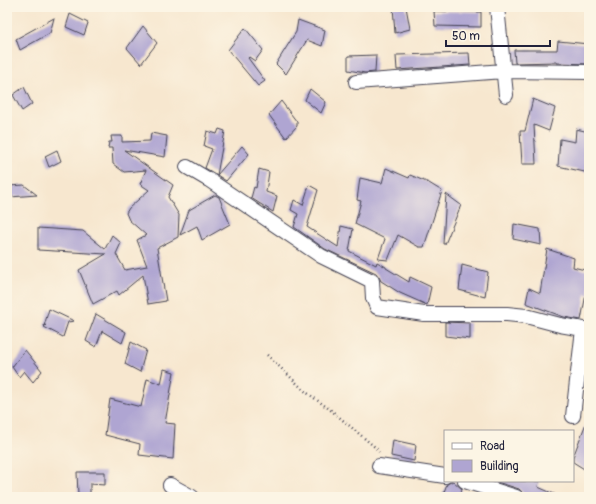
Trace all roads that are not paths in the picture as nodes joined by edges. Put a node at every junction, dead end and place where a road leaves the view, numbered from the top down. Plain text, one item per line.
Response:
1 (497, 7) edge
2 (504, 71) junction
3 (589, 72) edge
4 (356, 82) dead end
5 (506, 95) dead end
6 (186, 168) dead end
7 (586, 330) edge
8 (573, 416) dead end
9 (385, 467) road end
10 (444, 476) edge
11 (468, 482) edge
12 (170, 485) dead end
13 (192, 497) edge
14 (516, 497) edge

1 - 2 street
2 - 3 street
2 - 4 street
2 - 5 street
6 - 7 street
7 - 8 street
9 - 10 street
11 - 14 street
12 - 13 street

